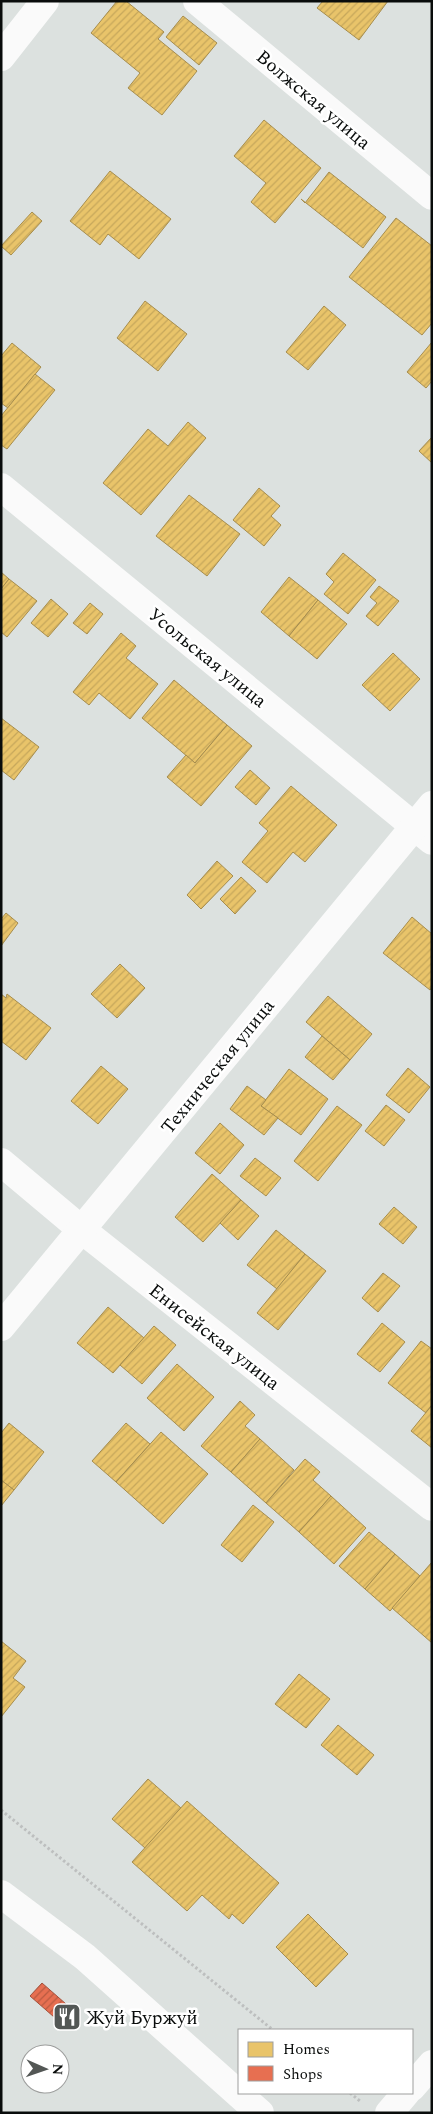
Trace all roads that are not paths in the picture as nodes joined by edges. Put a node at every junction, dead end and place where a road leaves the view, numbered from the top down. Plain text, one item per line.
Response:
1 (45, 1) edge
2 (196, 1) edge
3 (1, 57) edge
4 (432, 196) edge
5 (1, 487) edge
6 (432, 805) edge
7 (423, 834) edge
8 (1, 1162) edge
9 (82, 1230) junction
10 (1, 1327) edge
11 (432, 1507) edge
12 (1, 1894) edge
13 (432, 2064) edge
14 (413, 2086) edge
15 (238, 2094) edge
16 (239, 2094) edge
17 (405, 2094) edge
18 (260, 2113) edge
19 (389, 2113) edge

1 - 3 street
2 - 4 street, Волжская улица
5 - 7 street, Усольская улица
6 - 7 street, Техническая улица
7 - 9 street, Техническая улица
8 - 9 street, Енисейская улица
9 - 10 street, Техническая улица
9 - 11 street, Енисейская улица
12 - 15 street
13 - 14 street
16 - 18 street
17 - 19 street

